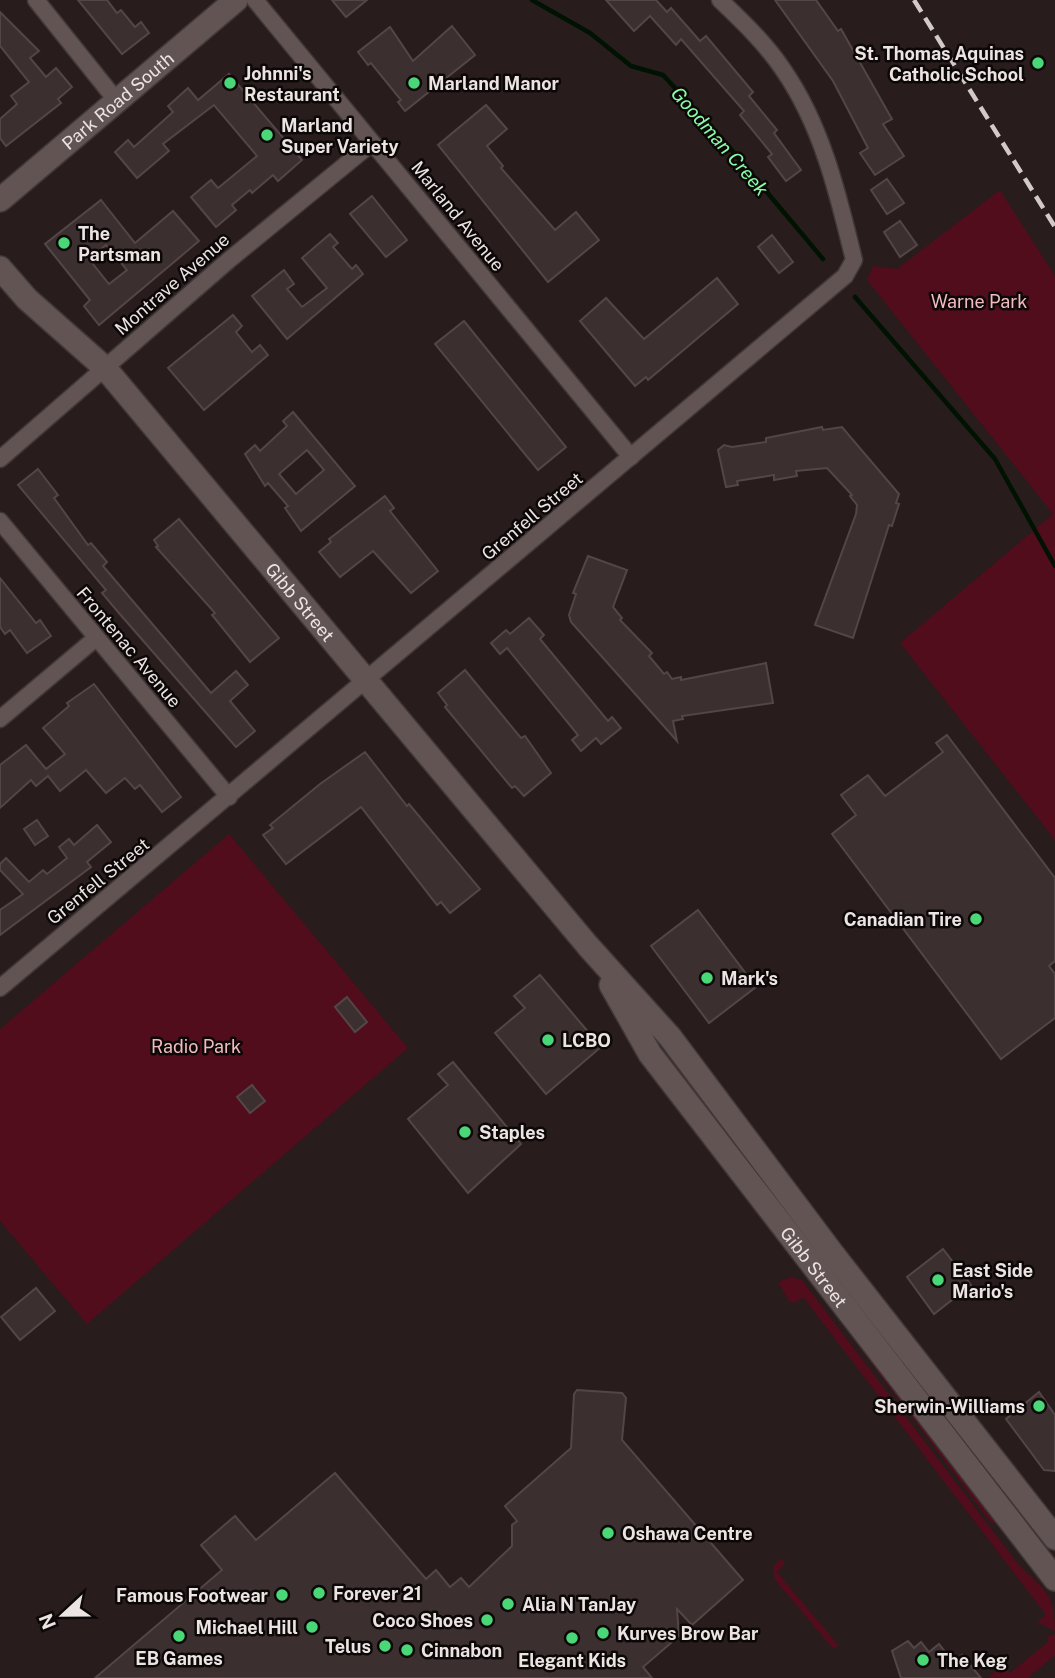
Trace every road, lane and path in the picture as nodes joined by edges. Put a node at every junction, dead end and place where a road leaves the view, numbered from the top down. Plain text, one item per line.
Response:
1 (36, 0) edge
2 (236, 0) edge
3 (255, 0) edge
4 (720, 0) edge
5 (116, 100) junction
6 (372, 143) junction
7 (0, 200) edge
8 (0, 268) edge
9 (105, 368) junction
10 (631, 457) junction
11 (0, 458) edge
12 (0, 520) edge
13 (96, 639) junction
14 (367, 681) junction
15 (0, 719) edge
16 (229, 797) junction
17 (588, 946) junction
18 (0, 988) edge
19 (1055, 1538) edge
20 (1055, 1579) edge

1 - 5 street
2 - 5 main road, Park Road South
3 - 6 street, Marland Avenue
4 - 10 street, Grenfell Street
5 - 7 main road, Park Road South
6 - 9 street, Montrave Avenue
6 - 10 street, Marland Avenue
8 - 9 main road, Gibb Street
9 - 11 street, Montrave Avenue
9 - 14 main road, Gibb Street
10 - 14 street, Grenfell Street
12 - 13 street, Frontenac Avenue
13 - 15 street
13 - 16 street, Frontenac Avenue
14 - 16 street, Grenfell Street
14 - 17 main road, Gibb Street
16 - 18 street, Grenfell Street
17 - 19 main road, Gibb Street
17 - 20 main road, Gibb Street

